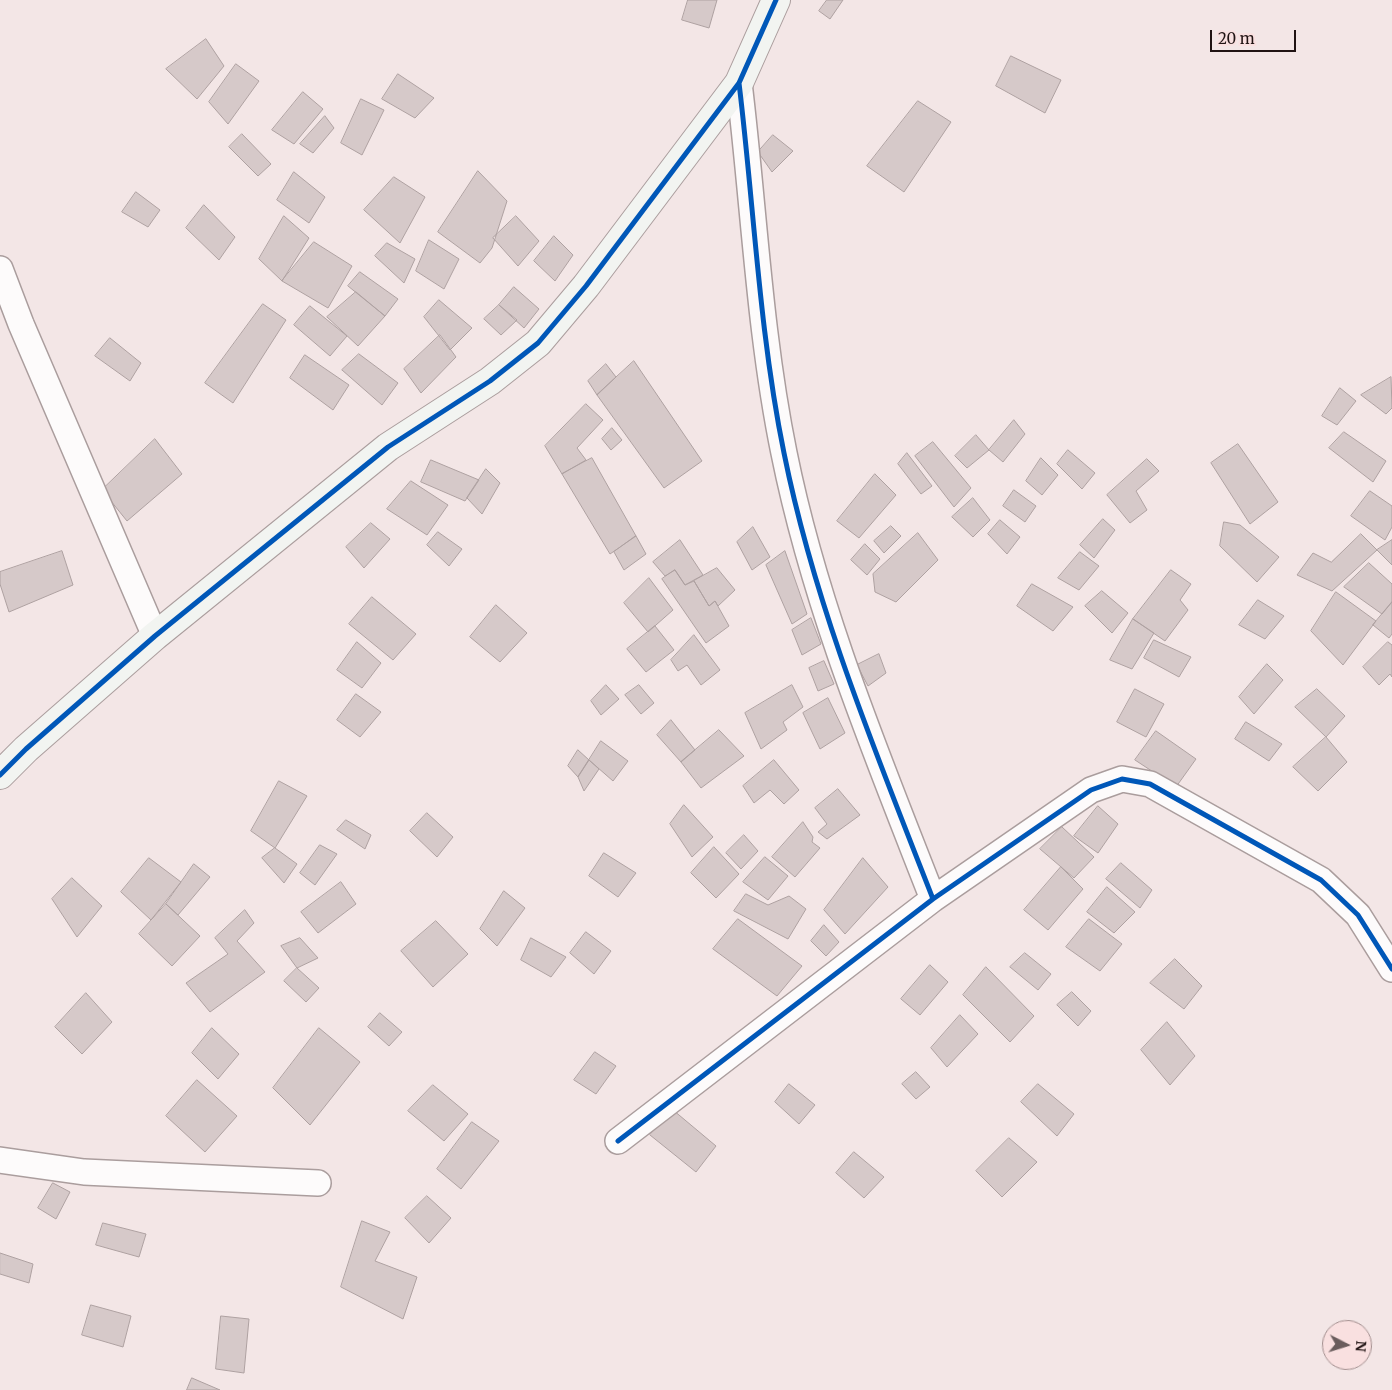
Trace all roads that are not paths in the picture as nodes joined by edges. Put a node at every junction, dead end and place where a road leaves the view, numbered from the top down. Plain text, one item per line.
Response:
1 (776, 0) edge
2 (739, 83) junction
3 (0, 269) edge
4 (155, 636) junction
5 (0, 775) edge
6 (933, 899) junction
7 (1392, 969) edge
8 (618, 1141) dead end
9 (0, 1160) edge
10 (318, 1183) dead end

1 - 2 street
2 - 4 street
2 - 6 street
3 - 4 street
4 - 5 street
6 - 7 street
6 - 8 street
9 - 10 street

